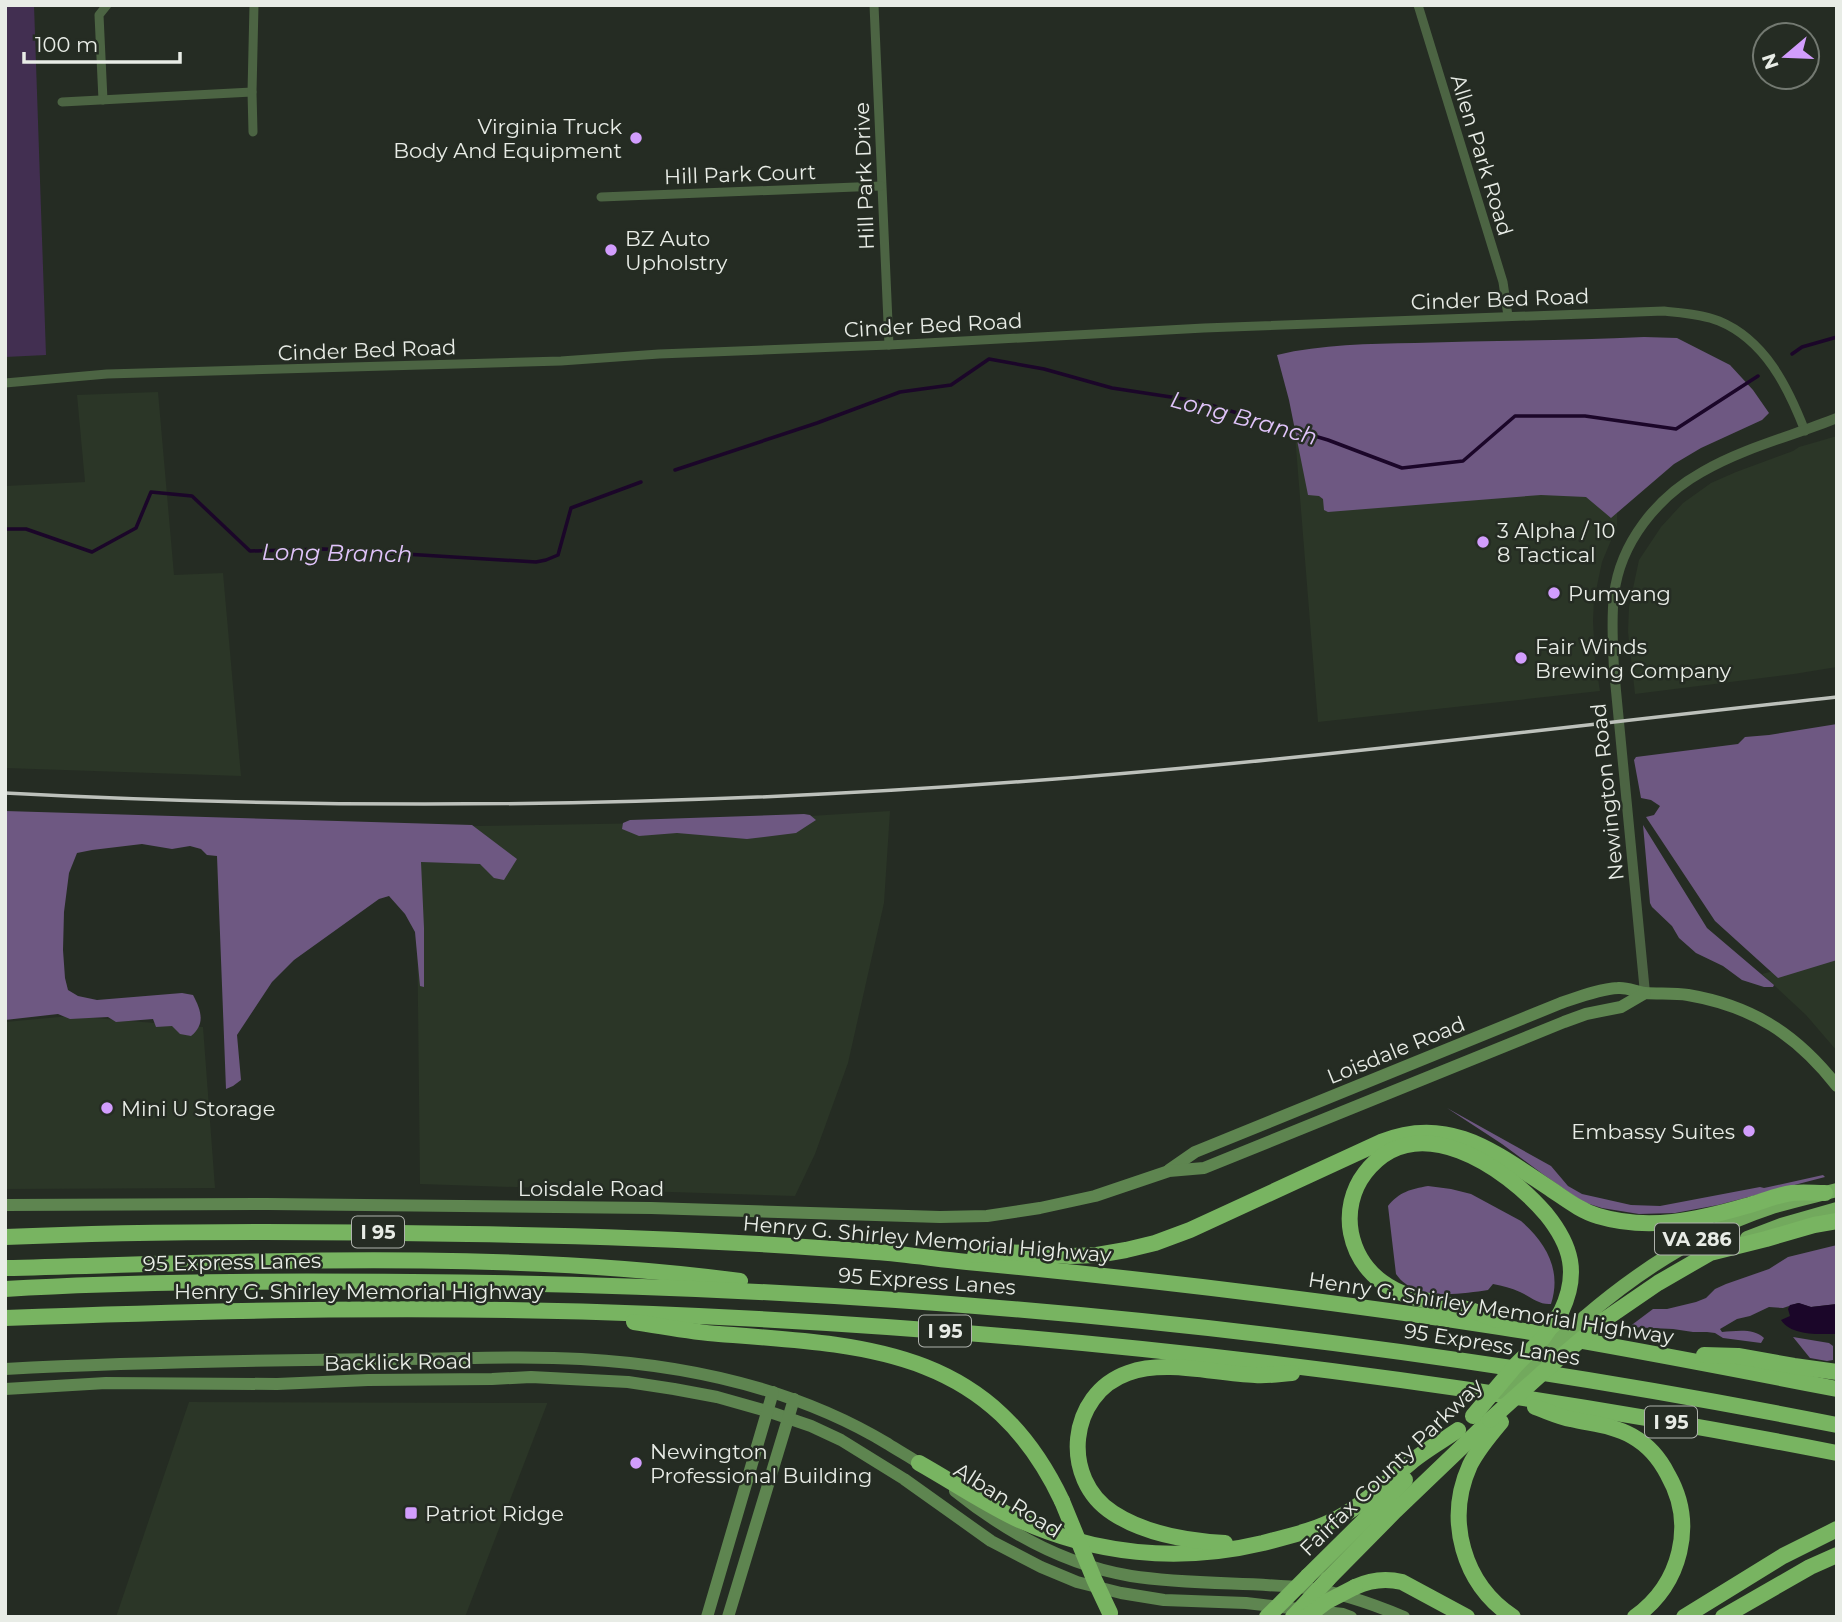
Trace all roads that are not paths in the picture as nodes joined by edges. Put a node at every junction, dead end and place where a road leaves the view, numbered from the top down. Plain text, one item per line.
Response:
1 (107, 5) edge
2 (254, 5) edge
3 (874, 5) edge
4 (1418, 5) edge
5 (252, 92) junction
6 (103, 100) junction
7 (62, 102) dead end
8 (253, 132) dead end
9 (881, 186) junction
10 (601, 197) dead end
11 (1508, 316) junction
12 (889, 345) junction
13 (5, 383) edge
14 (1837, 418) edge
15 (1805, 431) junction
16 (1645, 993) junction
17 (1837, 1086) edge
18 (1169, 1171) junction
19 (1831, 1191) edge
20 (5, 1205) edge
21 (1837, 1209) edge
22 (1837, 1221) edge
23 (5, 1237) edge
24 (1710, 1253) junction
25 (931, 1258) junction
26 (5, 1268) edge
27 (5, 1289) edge
28 (850, 1296) junction
29 (559, 1311) junction
30 (5, 1318) edge
31 (1536, 1333) junction
32 (1662, 1355) junction
33 (5, 1369) edge
34 (1330, 1370) junction
35 (1837, 1372) edge
36 (5, 1388) edge
37 (1837, 1389) edge
38 (773, 1392) junction
39 (1504, 1395) junction
40 (794, 1399) junction
41 (768, 1410) junction
42 (1473, 1416) junction
43 (788, 1418) junction
44 (1496, 1421) junction
45 (1837, 1425) edge
46 (1458, 1430) junction
47 (1837, 1453) edge
48 (919, 1463) junction
49 (1837, 1529) edge
50 (1263, 1543) junction
51 (1837, 1555) edge
52 (1308, 1582) junction
53 (1293, 1612) edge
54 (1107, 1615) edge
55 (707, 1617) edge
56 (728, 1617) edge
57 (1267, 1617) edge
58 (1306, 1617) edge
59 (1351, 1617) edge
60 (1404, 1617) edge
61 (1468, 1617) edge
62 (1513, 1617) edge
63 (1635, 1617) edge
64 (1684, 1617) edge
65 (1723, 1617) edge

1 - 6 street
2 - 5 street
3 - 9 street, Hill Park Drive
4 - 11 street, Allen Park Road
5 - 6 street
5 - 8 street
6 - 7 street
9 - 10 street, Hill Park Court
9 - 12 street, Hill Park Drive
11 - 12 street, Cinder Bed Road
11 - 15 street, Cinder Bed Road
12 - 13 street, Cinder Bed Road
14 - 15 street, Newington Road
15 - 16 street, Newington Road
16 - 17 main road, Loisdale Road
16 - 18 main road, Loisdale Road
16 - 18 main road, Loisdale Road
18 - 20 main road, Loisdale Road
19 - 25 highway
19 - 42 highway, Fairfax County Parkway / VA 286, bridge
21 - 24 highway, Fairfax County Parkway / VA 286
22 - 24 highway
23 - 25 highway, Henry G. Shirley Memorial Highway / I 95
24 - 44 highway, Fairfax County Parkway / VA 286, bridge
25 - 31 highway, Henry G. Shirley Memorial Highway / I 95
26 - 28 highway
27 - 28 highway, 95 Express Lanes
28 - 45 highway, 95 Express Lanes
29 - 30 highway, Henry G. Shirley Memorial Highway / I 95
29 - 34 highway, Henry G. Shirley Memorial Highway / I 95
29 - 54 highway, bridge
31 - 32 highway, Henry G. Shirley Memorial Highway / I 95
31 - 42 highway, bridge
32 - 35 highway
32 - 37 highway, Henry G. Shirley Memorial Highway / I 95
33 - 38 main road, Backlick Road
34 - 39 highway, Henry G. Shirley Memorial Highway / I 95
34 - 50 highway
36 - 41 main road, Backlick Road
38 - 40 main road, Alban Road
38 - 41 main road
39 - 47 highway, Henry G. Shirley Memorial Highway / I 95
39 - 63 highway
40 - 43 main road
40 - 48 main road, Alban Road
41 - 43 main road, Backlick Road
41 - 55 main road
42 - 46 highway, Fairfax County Parkway / VA 286
43 - 53 main road, Alban Road
43 - 56 main road
44 - 53 highway, Fairfax County Parkway / VA 286, bridge
44 - 62 highway
46 - 50 highway
46 - 52 highway, Fairfax County Parkway / VA 286
48 - 50 highway
48 - 52 main road, Alban Road
49 - 64 highway
51 - 65 highway
52 - 57 highway, Fairfax County Parkway / VA 286, bridge
52 - 60 main road, Alban Road
53 - 59 main road, Alban Road
58 - 61 highway, bridge

